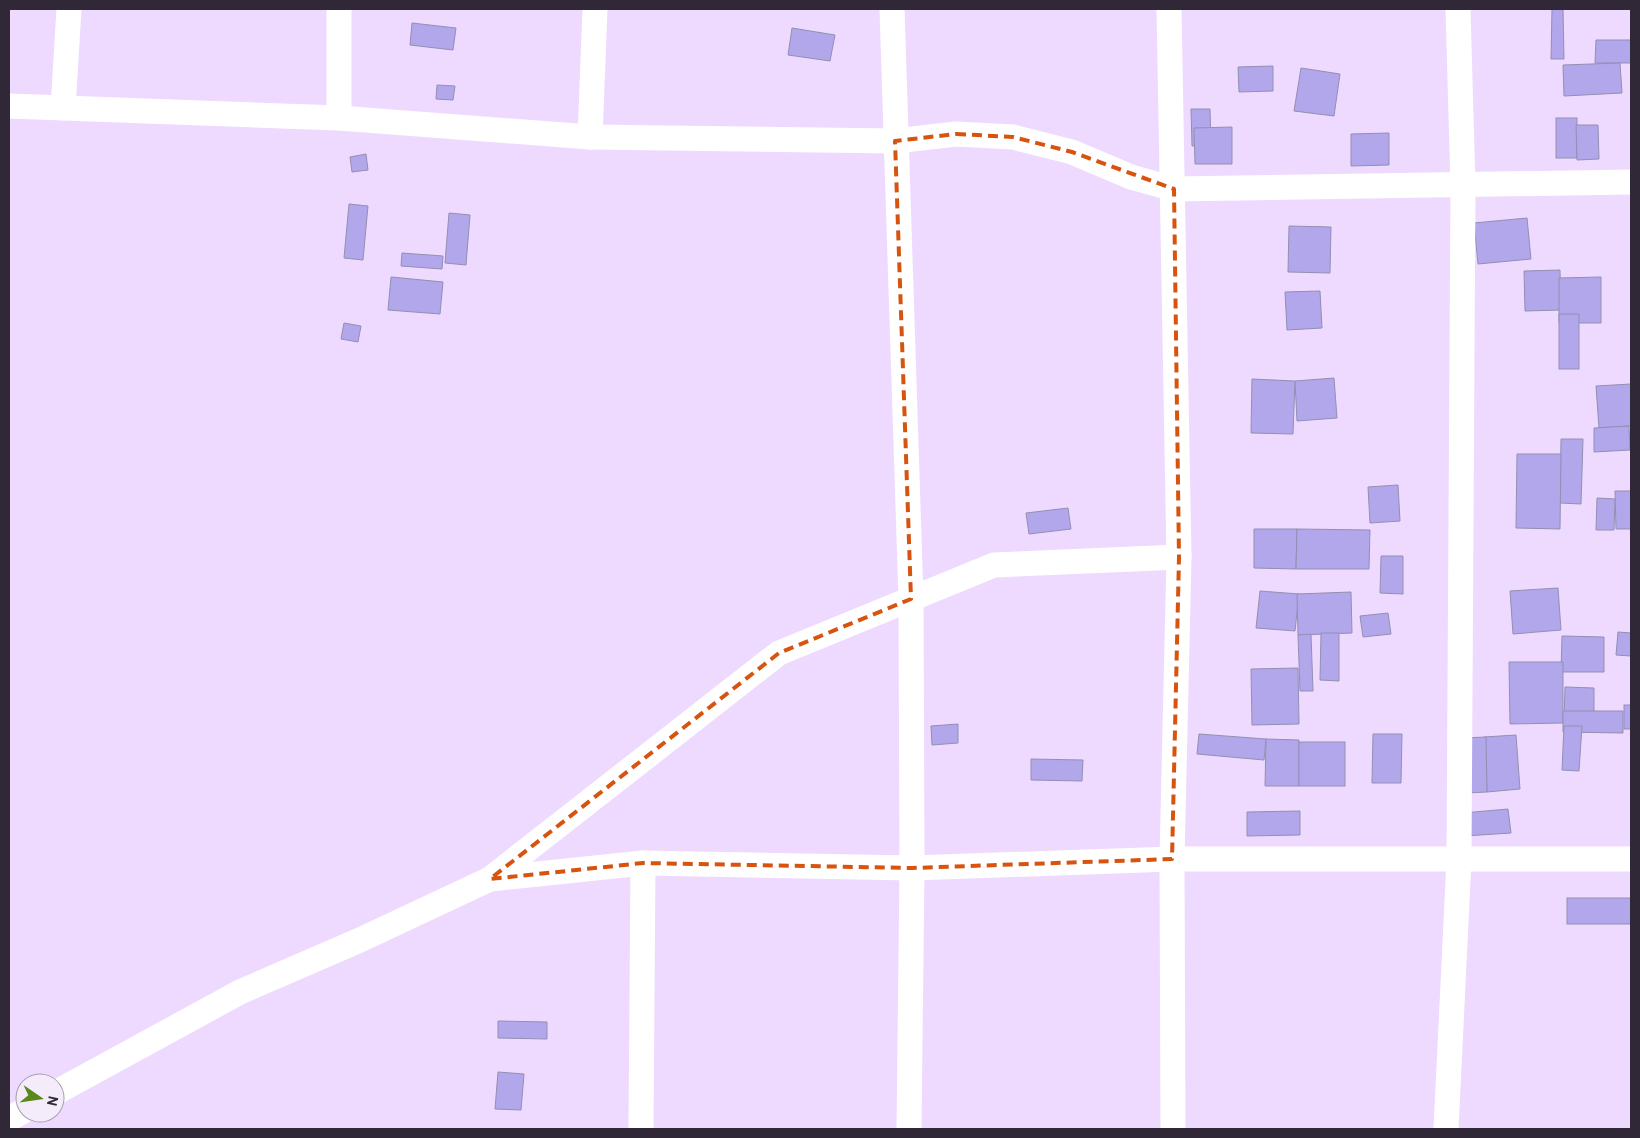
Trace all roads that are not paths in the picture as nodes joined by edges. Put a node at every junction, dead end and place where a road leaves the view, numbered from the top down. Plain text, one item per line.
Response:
1 (69, 9) edge
2 (339, 9) edge
3 (595, 9) edge
4 (892, 9) edge
5 (1169, 9) edge
6 (1458, 9) edge
7 (9, 106) edge
8 (63, 108) junction
9 (339, 118) junction
10 (590, 137) junction
11 (895, 141) junction
12 (1631, 182) edge
13 (1463, 186) junction
14 (1174, 189) junction
15 (1179, 556) junction
16 (911, 599) junction
17 (1172, 859) junction
18 (1631, 859) edge
19 (1459, 860) junction
20 (643, 862) junction
21 (912, 868) junction
22 (490, 879) junction
23 (65, 1088) edge
24 (641, 1129) edge
25 (909, 1129) edge
26 (1173, 1129) edge
27 (1446, 1129) edge

1 - 8 street
2 - 9 street
3 - 10 street
4 - 11 street
5 - 14 street
6 - 13 street
7 - 8 street
8 - 9 street
9 - 10 street
10 - 11 street
11 - 14 street
11 - 16 street
12 - 13 street
13 - 14 street
13 - 19 street
14 - 15 street
15 - 16 street
15 - 17 street
16 - 21 street
16 - 22 street
17 - 19 street
17 - 21 street
17 - 26 street
18 - 19 street
19 - 27 street
20 - 21 street
20 - 22 street
20 - 24 street
21 - 25 street
22 - 23 street

